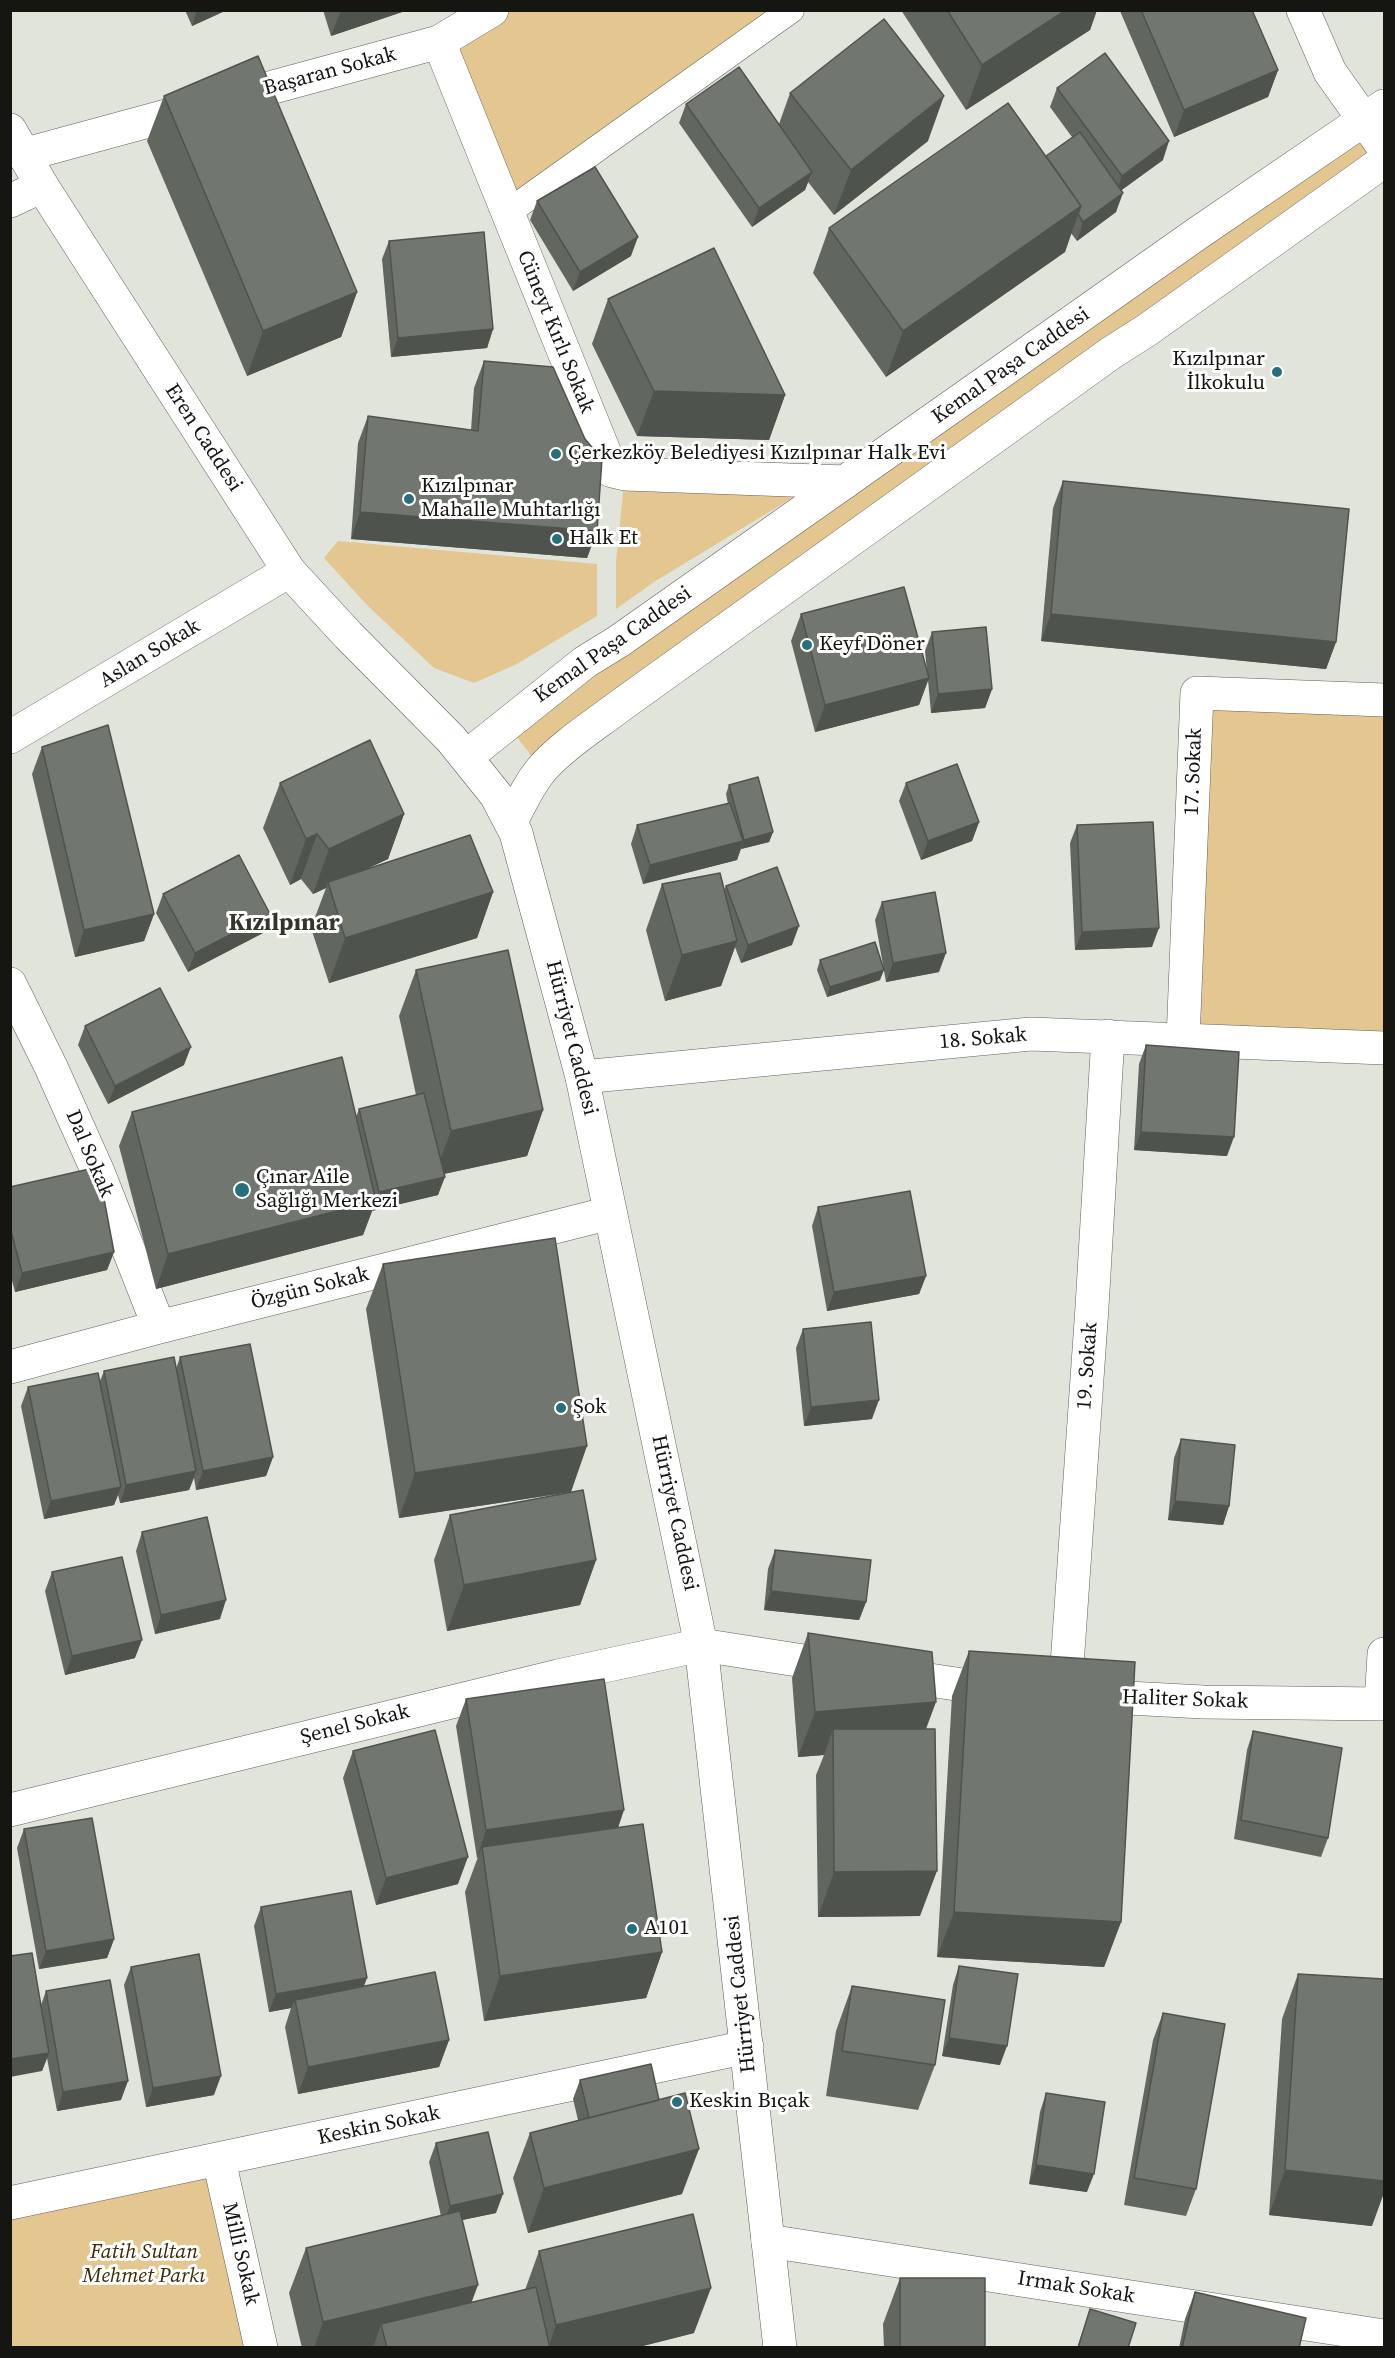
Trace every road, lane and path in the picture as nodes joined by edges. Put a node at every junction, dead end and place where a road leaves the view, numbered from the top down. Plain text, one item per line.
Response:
1 (492, 10) edge
2 (791, 10) edge
3 (1303, 10) edge
4 (439, 42) junction
5 (1375, 113) edge
6 (17, 142) edge
7 (1384, 148) edge
8 (1384, 161) edge
9 (42, 186) junction
10 (10, 201) edge
11 (507, 213) junction
12 (845, 482) junction
13 (289, 571) junction
14 (1384, 700) edge
15 (432, 718) joint
16 (10, 737) edge
17 (466, 757) junction
18 (511, 822) junction
19 (10, 984) edge
20 (1108, 1036) junction
21 (1183, 1040) junction
22 (1384, 1048) edge
23 (582, 1077) junction
24 (610, 1213) junction
25 (159, 1327) junction
26 (10, 1367) edge
27 (701, 1645) junction
28 (1384, 1654) edge
29 (1065, 1694) junction
30 (1383, 1704) edge
31 (10, 1810) edge
32 (747, 2047) junction
33 (219, 2160) junction
34 (10, 2203) edge
35 (768, 2241) junction
36 (1384, 2336) edge
37 (261, 2348) edge
38 (780, 2348) edge

1 - 4 street, Başaran Sokak
2 - 11 lane
3 - 5 street
4 - 6 street, Başaran Sokak
4 - 11 street, Cüneyt Kırlı Sokak
5 - 7 street
5 - 12 street, Kemal Paşa Caddesi
6 - 9 street, Eren Caddesi
8 - 18 street
9 - 10 street
9 - 13 street, Eren Caddesi
11 - 12 street, Cüneyt Kırlı Sokak
12 - 17 street, Kemal Paşa Caddesi
13 - 15 street, Eren Caddesi
13 - 16 street, Aslan Sokak
14 - 21 street, 17. Sokak
15 - 17 street, Hürriyet Caddesi
17 - 18 street, Hürriyet Caddesi
18 - 23 street, Hürriyet Caddesi
19 - 25 street, Dal Sokak
20 - 21 street, 18. Sokak
20 - 23 street, 18. Sokak
20 - 29 street, 19. Sokak
21 - 22 street, 18. Sokak
23 - 24 street, Hürriyet Caddesi
24 - 25 street, Özgün Sokak
24 - 27 street, Hürriyet Caddesi
25 - 26 street, Özgün Sokak
27 - 29 street, Haliter Sokak
27 - 31 street, Şenel Sokak
27 - 32 street, Hürriyet Caddesi
28 - 30 street
29 - 30 street, Haliter Sokak
32 - 33 street, Keskin Sokak
32 - 35 street, Hürriyet Caddesi
33 - 34 street, Keskin Sokak
33 - 37 street, Milli Sokak
35 - 36 street, Irmak Sokak
35 - 38 street, Hürriyet Caddesi

